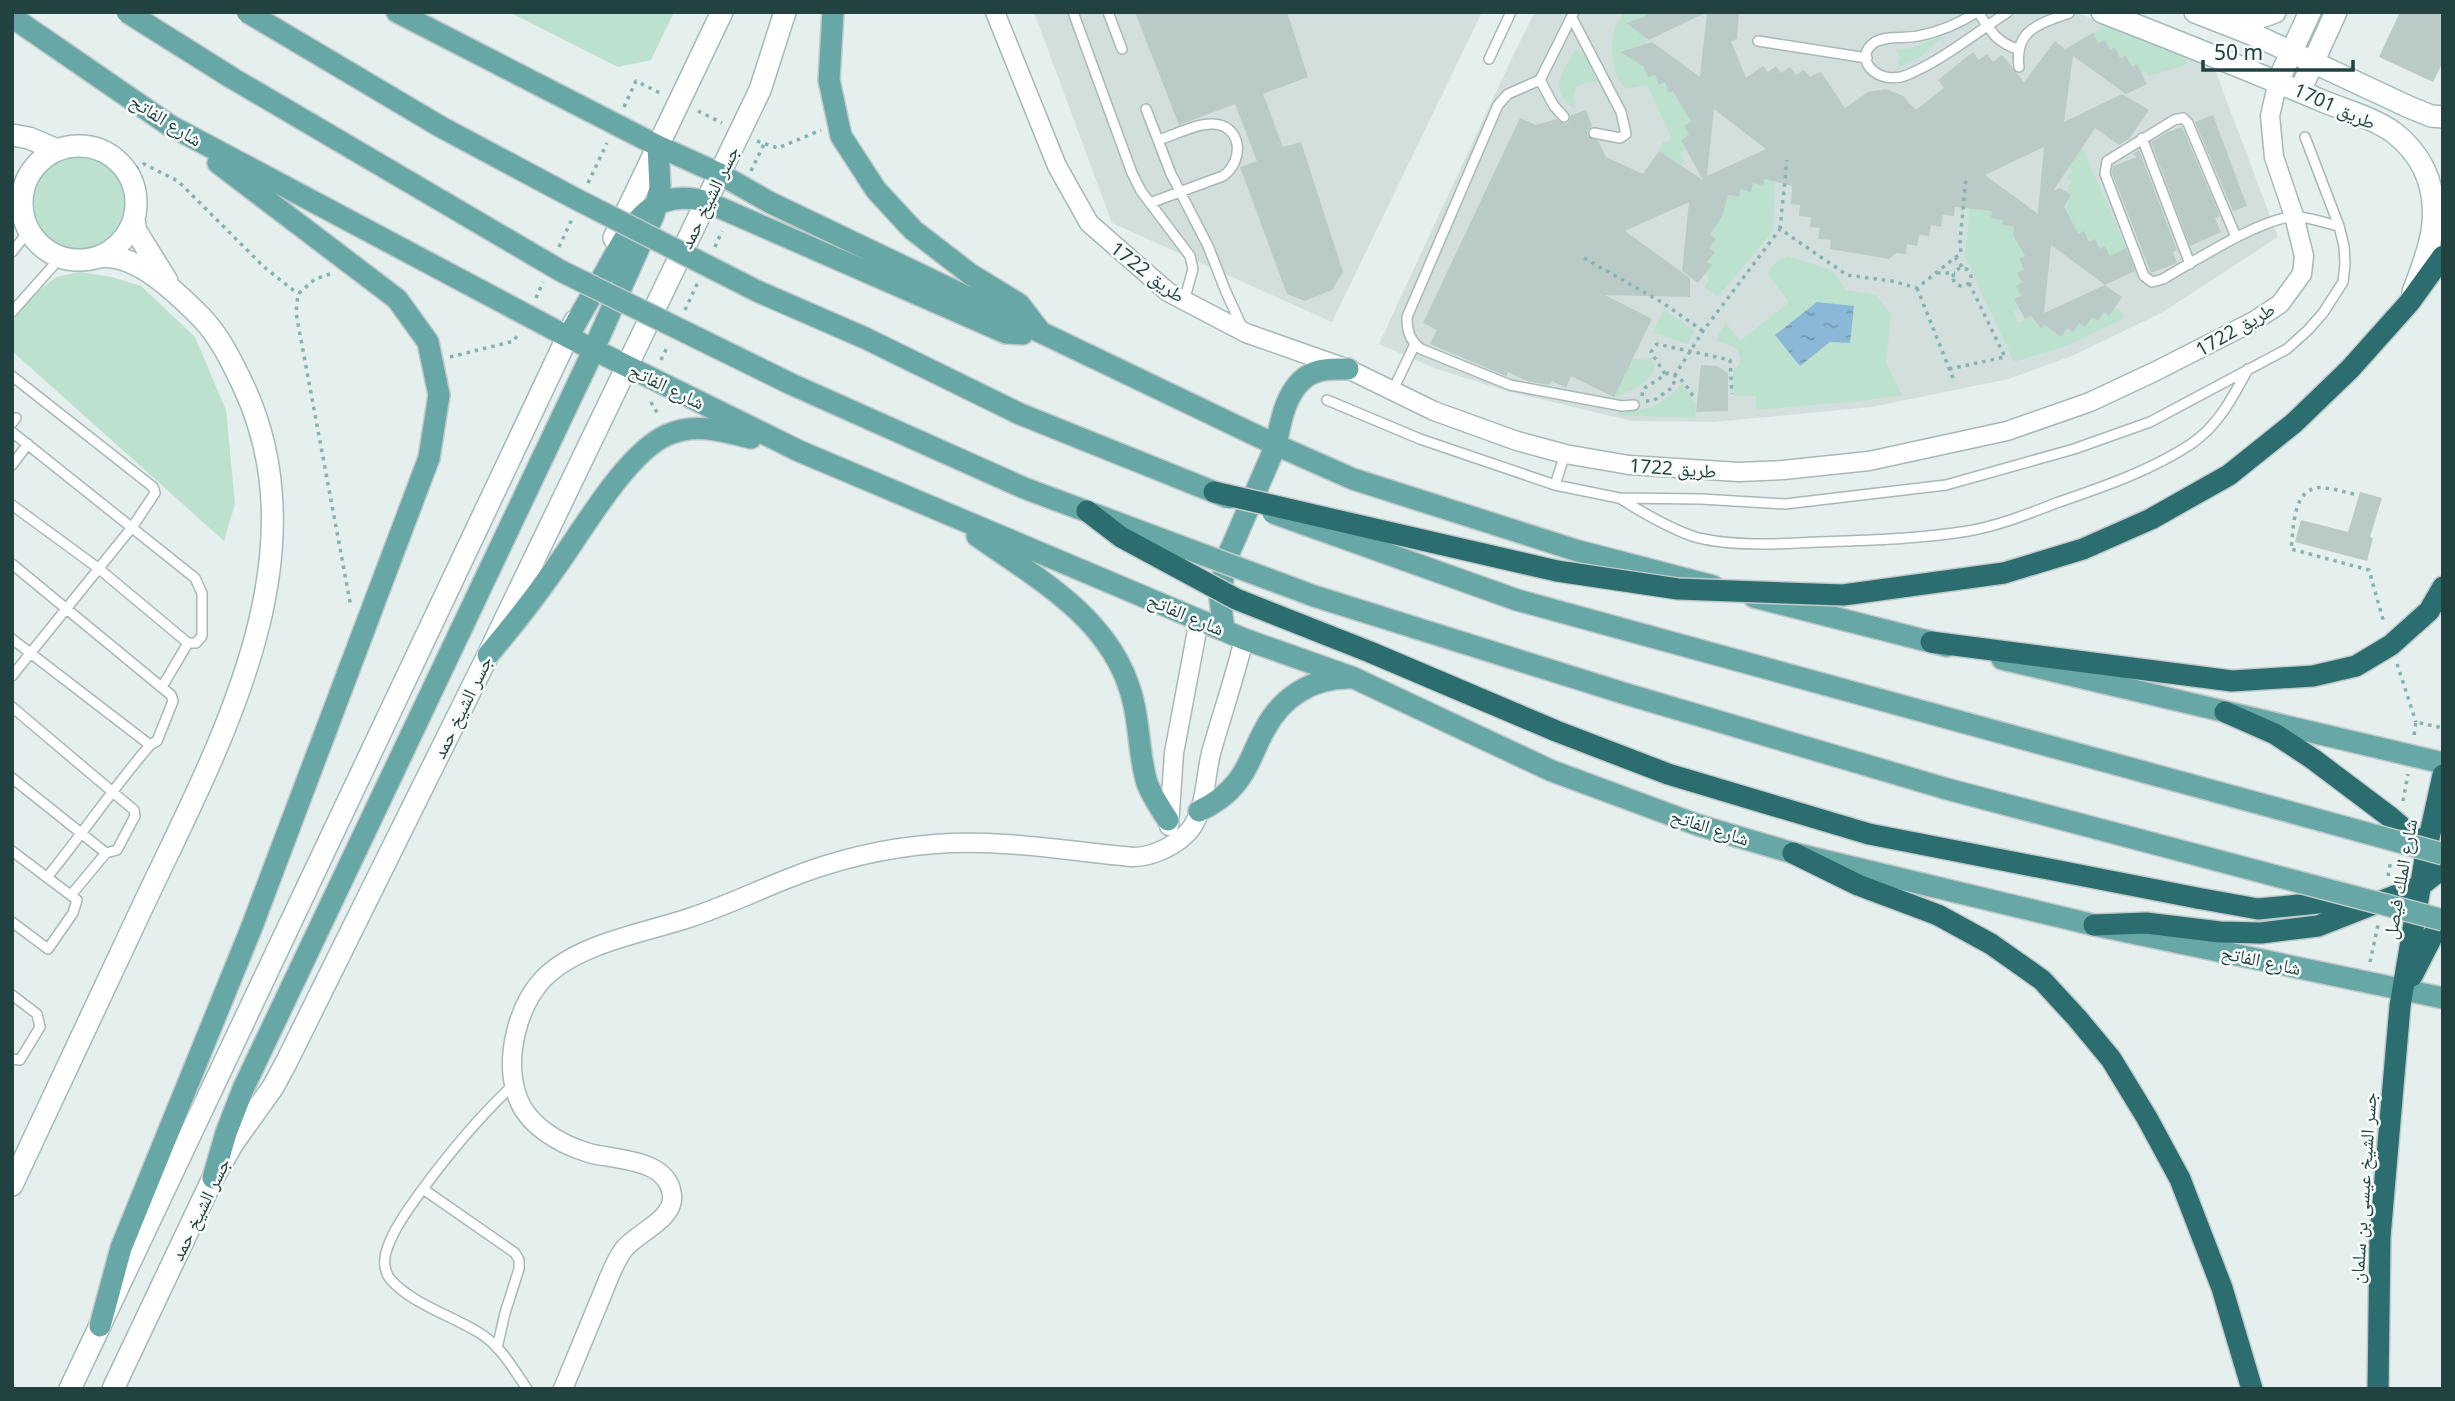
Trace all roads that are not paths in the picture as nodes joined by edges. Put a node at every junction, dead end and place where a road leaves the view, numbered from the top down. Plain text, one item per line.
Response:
1 (127, 12) edge
2 (247, 12) edge
3 (397, 12) edge
4 (722, 12) edge
5 (785, 12) edge
6 (833, 12) edge
7 (995, 12) edge
8 (1073, 12) edge
9 (1108, 12) edge
10 (1511, 12) edge
11 (1978, 12) edge
12 (2008, 12) edge
13 (2102, 12) edge
14 (2195, 12) edge
15 (2275, 12) edge
16 (2310, 12) edge
17 (2336, 12) edge
18 (2069, 13) edge
19 (1573, 15) edge
20 (12, 17) edge
21 (2226, 24) junction
22 (1987, 25) junction
23 (1758, 41) dead end
24 (1122, 49) dead end
25 (2017, 49) junction
26 (2292, 52) junction
27 (1867, 58) junction
28 (1489, 59) dead end
29 (2315, 62) junction
30 (2019, 68) dead end
31 (1540, 80) junction
32 (2278, 81) junction
33 (2300, 91) junction
34 (1146, 109) dead end
35 (1564, 117) dead end
36 (2443, 117) edge
37 (169, 125) junction
38 (1594, 132) dead end
39 (12, 135) edge
40 (2305, 137) dead end
41 (2142, 138) junction
42 (1158, 140) junction
43 (658, 146) junction
44 (57, 149) junction
45 (720, 174) junction
46 (1180, 192) junction
47 (17, 194) edge
48 (707, 202) junction
49 (1150, 203) junction
50 (657, 204) junction
51 (2294, 216) junction
52 (134, 220) junction
53 (2339, 226) junction
54 (28, 232) junction
55 (2236, 237) junction
56 (12, 252) edge
57 (2443, 256) edge
58 (99, 257) junction
59 (60, 258) junction
60 (2190, 264) junction
61 (172, 289) junction
62 (1184, 301) junction
63 (2409, 303) junction
64 (12, 312) edge
65 (1246, 334) junction
66 (1042, 335) junction
67 (568, 337) junction
68 (1415, 344) junction
69 (594, 350) junction
70 (628, 367) junction
71 (2249, 368) junction
72 (1348, 369) junction
73 (12, 376) edge
74 (1392, 392) junction
75 (1327, 400) dead end
76 (1633, 405) dead end
77 (12, 432) edge
78 (28, 444) junction
79 (1276, 445) junction
80 (799, 451) junction
81 (1565, 454) junction
82 (12, 465) edge
83 (1555, 485) junction
84 (1214, 492) junction
85 (1619, 498) junction
86 (12, 505) edge
87 (1087, 511) junction
88 (944, 512) junction
89 (133, 526) junction
90 (12, 564) edge
91 (98, 568) junction
92 (2443, 587) edge
93 (65, 609) junction
94 (1199, 620) junction
95 (1224, 630) junction
96 (12, 639) edge
97 (1244, 639) junction
98 (1931, 642) junction
99 (188, 643) junction
100 (30, 653) junction
101 (488, 655) junction
102 (12, 676) edge
103 (1354, 678) junction
104 (162, 687) junction
105 (12, 707) edge
106 (2225, 712) junction
107 (150, 745) junction
108 (2443, 763) edge
109 (2443, 775) edge
110 (12, 778) edge
111 (112, 790) junction
112 (1199, 811) junction
113 (1168, 820) junction
114 (82, 834) junction
115 (1172, 844) junction
116 (12, 851) edge
117 (2435, 851) edge
118 (106, 853) junction
119 (1793, 853) junction
120 (2443, 868) edge
121 (48, 876) junction
122 (2420, 886) junction
123 (71, 895) junction
124 (2395, 896) junction
125 (2443, 920) edge
126 (12, 922) edge
127 (2094, 925) junction
128 (2443, 928) edge
129 (2404, 990) junction
130 (12, 995) edge
131 (2443, 999) edge
132 (12, 1059) edge
133 (514, 1084) junction
134 (213, 1178) junction
135 (12, 1185) edge
136 (423, 1189) junction
137 (100, 1326) junction
138 (497, 1348) junction
139 (70, 1389) edge
140 (113, 1389) edge
141 (527, 1389) edge
142 (563, 1389) edge
143 (2252, 1389) edge
144 (2378, 1389) edge

1 - 87 main road, bridge
2 - 84 main road, bridge
3 - 43 main road
4 - 43 main road, جسر الشيخ حمد
5 - 45 main road, جسر الشيخ حمد
6 - 66 main road
7 - 62 street, طريق 1722
8 - 49 lane
9 - 24 lane
10 - 28 lane
11 - 22 lane
11 - 27 lane
12 - 22 lane
13 - 32 main road, طريق 1701
14 - 21 main road, طريق 1701
15 - 21 main road
16 - 26 main road
17 - 29 main road
18 - 25 lane
19 - 31 lane
19 - 38 lane
20 - 37 main road, شارع الفاتح
21 - 26 main road, طريق 1701
22 - 25 lane
22 - 27 lane
23 - 27 lane
25 - 30 lane
26 - 29 main road, طريق 1701
26 - 32 main road
29 - 33 main road
29 - 36 main road, طريق 1701
31 - 35 lane
31 - 68 lane
32 - 33 main road, طريق 1701
32 - 51 street, طريق 1722
33 - 63 main road, طريق 1701
34 - 42 lane
37 - 67 main road, شارع الفاتح
37 - 137 main road
39 - 44 main road
40 - 53 lane
41 - 55 lane
41 - 60 lane
41 - 60 lane
42 - 46 lane
42 - 46 lane
43 - 45 main road
43 - 50 main road
43 - 67 main road, جسر الشيخ حمد
44 - 47 main road
44 - 52 main road
45 - 48 main road, جسر الشيخ حمد
45 - 66 main road
46 - 49 lane
46 - 65 lane
47 - 54 main road
48 - 50 main road
48 - 66 main road
48 - 70 main road, جسر الشيخ حمد
49 - 62 lane
50 - 67 main road
50 - 69 main road
51 - 53 lane
51 - 55 lane
51 - 81 street, طريق 1722
52 - 58 main road
52 - 61 main road
53 - 71 lane
54 - 56 lane
54 - 59 main road
55 - 60 lane
57 - 63 highway
58 - 59 main road
58 - 61 main road
59 - 64 lane
61 - 135 main road
62 - 65 street, طريق 1722
63 - 84 highway, bridge
65 - 72 street, طريق 1722
66 - 79 main road
67 - 69 main road, شارع الفاتح
67 - 137 main road, جسر الشيخ حمد
68 - 74 lane
68 - 76 lane
69 - 70 main road, شارع الفاتح
69 - 134 main road
70 - 80 main road, شارع الفاتح
70 - 101 main road, جسر الشيخ حمد
71 - 85 lane
71 - 85 lane
72 - 74 street, طريق 1722
72 - 79 main road
73 - 89 lane
74 - 81 street, طريق 1722
75 - 83 lane
77 - 78 lane
78 - 82 lane
78 - 89 lane
79 - 95 main road
79 - 98 main road
80 - 88 main road, شارع الفاتح
80 - 101 main road
81 - 83 lane
83 - 85 lane
84 - 117 main road, bridge
86 - 91 lane
87 - 124 highway, bridge
87 - 125 main road, bridge
88 - 94 main road, شارع الفاتح
88 - 113 main road
89 - 91 lane
89 - 99 lane
90 - 93 lane
91 - 93 lane
91 - 99 lane
92 - 98 highway
93 - 100 lane
93 - 104 lane
94 - 95 main road, شارع الفاتح
94 - 113 street
95 - 97 main road, شارع الفاتح
96 - 100 lane
97 - 103 main road, شارع الفاتح
97 - 112 street
98 - 106 main road
99 - 104 lane
100 - 102 lane
100 - 107 lane
101 - 134 main road, جسر الشيخ حمد
103 - 112 main road
103 - 119 main road, شارع الفاتح
104 - 107 lane
105 - 111 lane
106 - 108 main road
106 - 117 highway
107 - 111 lane
109 - 117 highway, شارع الملك فيصل
110 - 114 lane
111 - 114 lane
111 - 118 lane
112 - 115 street
113 - 115 street
114 - 118 lane
114 - 121 lane
115 - 133 street
116 - 121 lane
117 - 120 highway
117 - 122 highway, شارع الملك فيصل
118 - 123 lane
119 - 127 main road, شارع الفاتح
119 - 143 highway
120 - 122 highway
121 - 123 lane
122 - 124 highway
122 - 129 highway, شارع الملك فيصل
123 - 126 lane
124 - 127 highway
127 - 129 main road, شارع الفاتح
128 - 129 highway
129 - 131 main road, شارع الفاتح
129 - 144 highway, جسر الشيخ عيسى بن سلمان
130 - 132 lane
133 - 136 lane
133 - 142 street
134 - 140 main road, جسر الشيخ حمد
136 - 138 lane
136 - 138 lane
137 - 139 main road, جسر الشيخ حمد
138 - 141 lane

